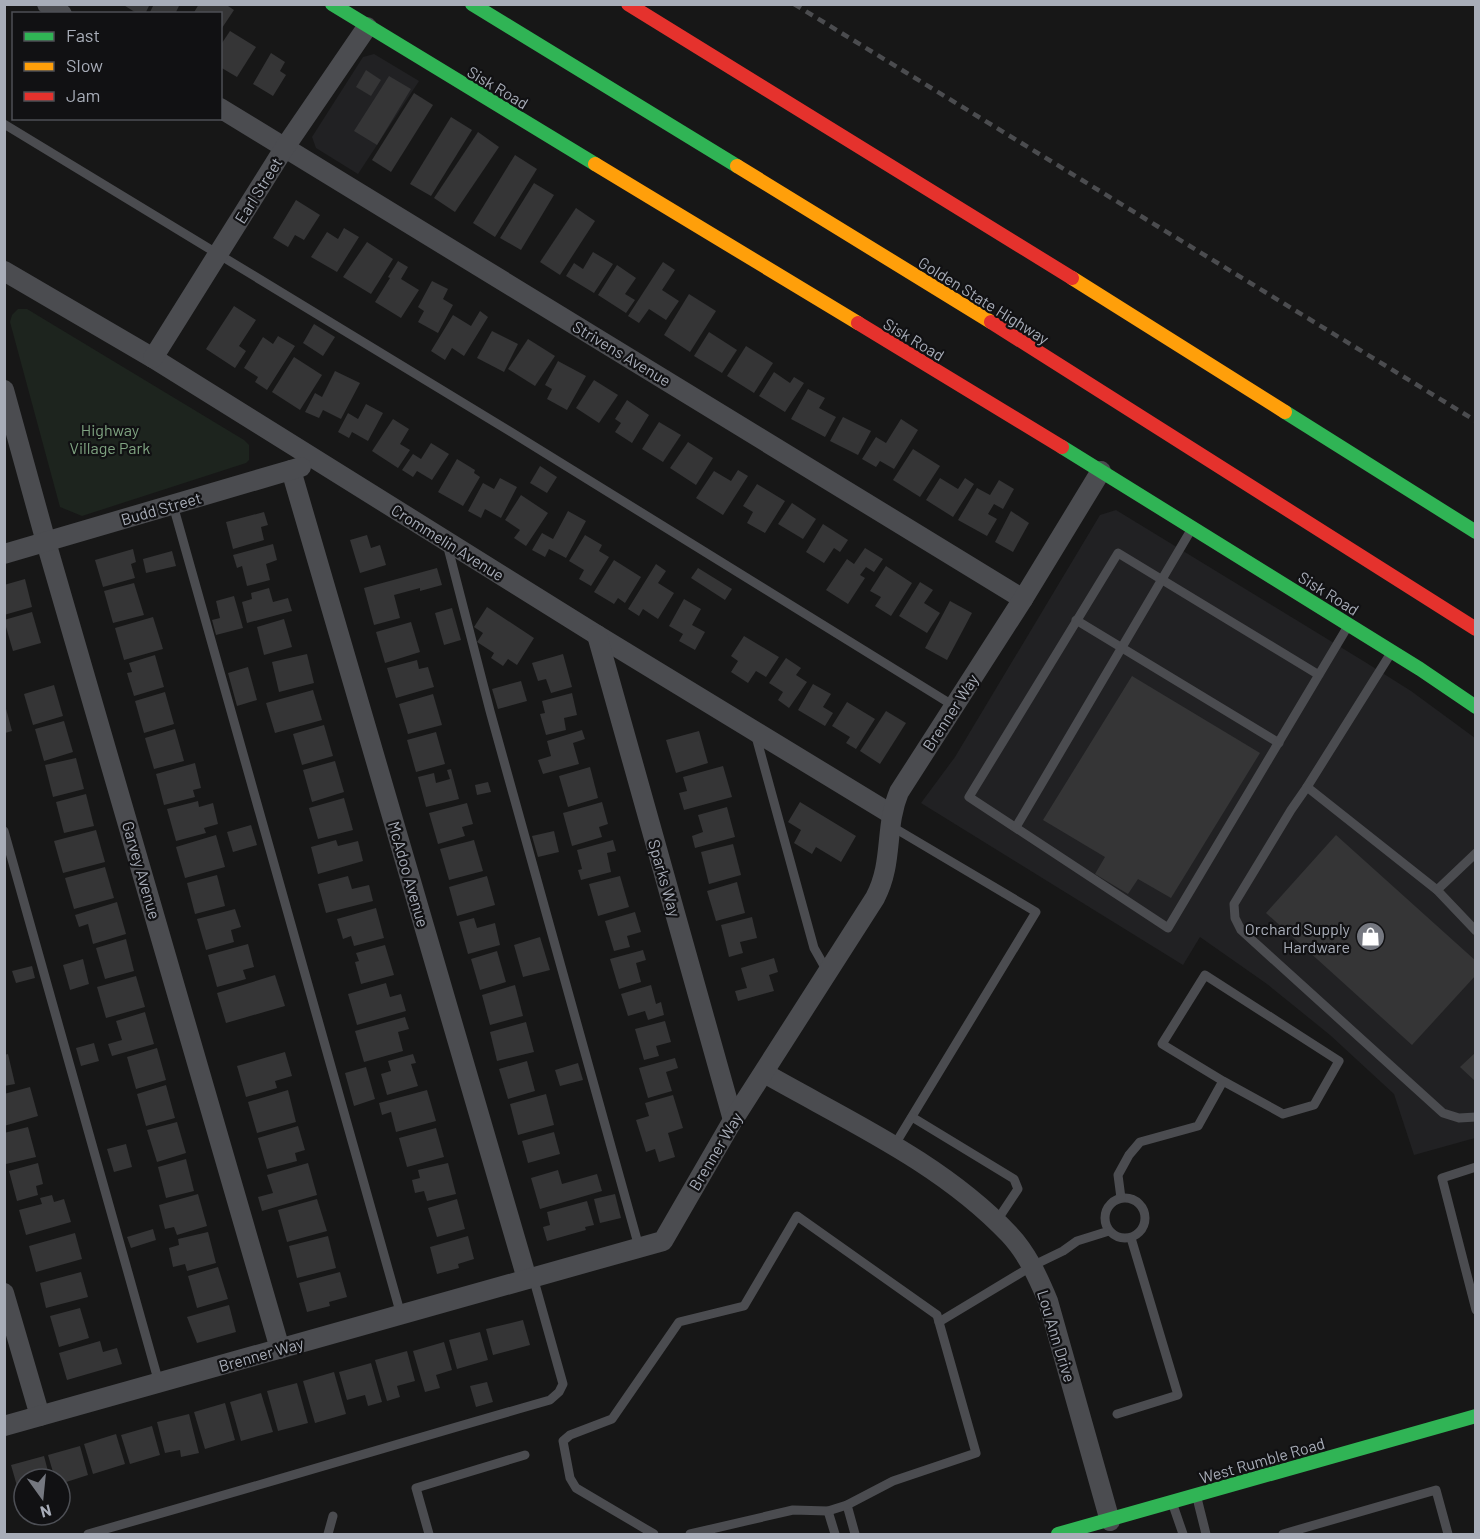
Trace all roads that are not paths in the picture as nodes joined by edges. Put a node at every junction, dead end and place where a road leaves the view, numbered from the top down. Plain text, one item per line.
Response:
1 (332, 4) edge
2 (472, 4) edge
3 (628, 4) edge
4 (367, 27) junction
5 (222, 109) edge
6 (4, 124) edge
7 (285, 147) junction
8 (218, 254) junction
9 (4, 271) edge
10 (153, 358) junction
11 (4, 390) edge
12 (318, 462) junction
13 (291, 470) junction
14 (1101, 471) junction
15 (173, 505) junction
16 (1193, 528) junction
17 (1476, 532) edge
18 (446, 540) junction
19 (46, 542) junction
20 (4, 554) edge
21 (1161, 579) junction
22 (1023, 598) junction
23 (1076, 620) junction
24 (1349, 625) junction
25 (1476, 629) edge
26 (597, 636) junction
27 (1121, 648) junction
28 (1392, 651) junction
29 (1319, 675) junction
30 (954, 706) junction
31 (1476, 707) edge
32 (754, 730) junction
33 (1279, 742) junction
34 (1307, 787) junction
35 (891, 820) junction
36 (1016, 827) junction
37 (4, 831) edge
38 (1476, 853) edge
39 (1437, 890) junction
40 (1476, 931) edge
41 (826, 971) junction
42 (764, 1073) junction
43 (1223, 1081) junction
44 (912, 1117) junction
45 (1476, 1117) edge
46 (733, 1120) junction
47 (894, 1146) junction
48 (1476, 1167) edge
49 (1121, 1198) junction
50 (996, 1222) junction
51 (1109, 1231) junction
52 (1131, 1238) junction
53 (639, 1247) junction
54 (1032, 1266) junction
55 (530, 1278) junction
56 (4, 1293) edge
57 (1476, 1310) edge
58 (401, 1315) junction
59 (939, 1322) junction
60 (280, 1349) junction
61 (159, 1383) junction
62 (1117, 1414) dead end
63 (40, 1416) junction
64 (1476, 1416) edge
65 (4, 1426) edge
66 (525, 1455) dead end
67 (1196, 1496) junction
68 (1172, 1503) junction
69 (847, 1505) junction
70 (828, 1511) junction
71 (333, 1516) dead end
72 (1110, 1521) junction
73 (88, 1534) edge
74 (328, 1534) edge
75 (429, 1534) edge
76 (654, 1534) edge
77 (690, 1534) edge
78 (835, 1534) edge
79 (855, 1534) edge
80 (1058, 1534) edge
81 (1183, 1534) edge
82 (1206, 1534) edge
83 (1283, 1534) edge
84 (1448, 1534) edge

1 - 4 main road, Sisk Road
2 - 25 main road, Golden State Highway
3 - 17 main road
4 - 7 street, Earl Street
4 - 14 main road, Sisk Road
5 - 7 street, Strivens Avenue
6 - 8 lane
7 - 8 street, Earl Street
7 - 22 street, Strivens Avenue
8 - 10 street, Earl Street
8 - 30 lane
9 - 10 street, Crommelin Avenue
10 - 12 street, Crommelin Avenue
11 - 19 street, Garvey Avenue
12 - 13 street, Budd Street
12 - 18 street, Crommelin Avenue
13 - 15 street, Budd Street
13 - 55 street, McAdoo Avenue
14 - 16 main road, Sisk Road
14 - 22 street, Brenner Way
15 - 19 street, Budd Street
15 - 58 lane
16 - 21 lane
16 - 24 main road, Sisk Road
18 - 26 street, Crommelin Avenue
18 - 53 lane
19 - 20 street, Budd Street
19 - 60 street, Garvey Avenue
21 - 23 lane
21 - 27 lane
21 - 29 lane
22 - 30 street, Brenner Way
23 - 27 lane
23 - 36 lane
24 - 28 main road, Sisk Road
24 - 29 lane
26 - 32 street, Crommelin Avenue
26 - 46 street, Sparks Way
27 - 33 lane
27 - 36 lane
28 - 31 main road, Sisk Road
28 - 34 lane
29 - 33 lane
30 - 35 street, Brenner Way
32 - 35 street, Crommelin Avenue
32 - 41 lane
33 - 36 lane
34 - 39 lane
34 - 45 lane
35 - 41 street, Brenner Way
35 - 44 lane
37 - 61 lane
38 - 39 lane
39 - 40 lane
41 - 42 street, Brenner Way
42 - 46 street, Brenner Way
42 - 47 street, Lou Ann Drive
43 - 43 lane
43 - 49 lane
44 - 47 lane
44 - 50 lane
46 - 53 street, Brenner Way
47 - 50 street, Lou Ann Drive
48 - 57 lane
49 - 51 lane
49 - 52 lane
50 - 54 street, Lou Ann Drive
51 - 52 lane
51 - 54 lane
52 - 62 lane
53 - 55 street, Brenner Way
54 - 59 lane
54 - 72 street, Lou Ann Drive
55 - 58 street, Brenner Way
55 - 73 lane
56 - 63 street
58 - 60 street, Brenner Way
59 - 69 lane
59 - 76 lane
60 - 61 street, Brenner Way
61 - 63 street, Brenner Way
63 - 65 street, Brenner Way
64 - 67 main road, West Rumble Road
66 - 75 lane
67 - 68 main road, West Rumble Road
67 - 82 lane
68 - 72 main road, West Rumble Road
68 - 81 lane
69 - 70 lane
69 - 79 lane
70 - 77 lane
70 - 78 lane
71 - 74 lane
72 - 80 main road, West Rumble Road
83 - 84 lane

